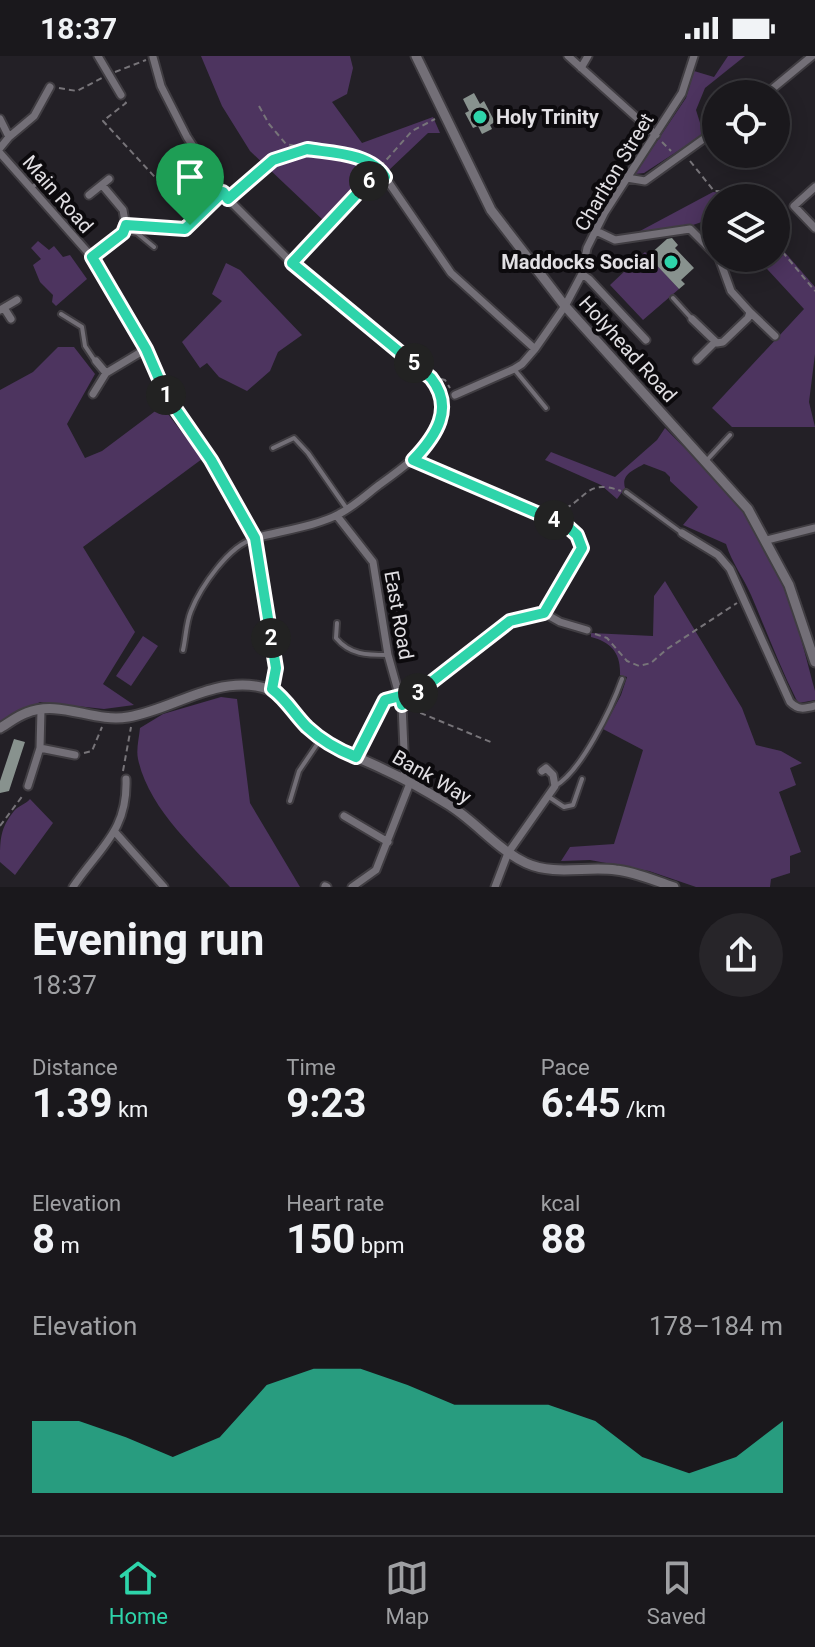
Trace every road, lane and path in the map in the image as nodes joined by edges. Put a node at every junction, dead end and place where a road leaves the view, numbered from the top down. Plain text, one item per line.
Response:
1 (98, 56) edge
2 (416, 56) edge
3 (568, 56) edge
4 (588, 56) edge
5 (694, 56) edge
6 (812, 56) edge
7 (153, 57) edge
8 (581, 68) junction
9 (108, 75) junction
10 (783, 80) edge
11 (50, 87) joint
12 (121, 95) joint
13 (259, 106) dead end
14 (443, 115) junction
15 (0, 119) edge
16 (656, 135) junction
17 (9, 137) junction
18 (702, 140) edge
19 (307, 149) junction
20 (0, 150) edge
21 (678, 158) junction
22 (379, 168) junction
23 (385, 177) junction
24 (44, 178) dead end
25 (627, 178) junction
26 (109, 179) dead end
27 (708, 184) edge
28 (102, 185) junction
29 (815, 187) edge
30 (31, 188) junction
31 (89, 195) dead end
32 (226, 196) junction
33 (190, 225) junction
34 (125, 228) junction
35 (815, 228) edge
36 (596, 231) junction
37 (702, 241) edge
38 (154, 247) dead end
39 (92, 257) junction
40 (790, 261) edge
41 (292, 263) junction
42 (724, 272) edge
43 (582, 274) junction
44 (815, 291) edge
45 (673, 298) dead end
46 (17, 300) dead end
47 (565, 306) junction
48 (2, 309) edge
49 (750, 312) junction
50 (61, 314) dead end
51 (11, 319) dead end
52 (692, 319) joint
53 (775, 336) dead end
54 (646, 340) dead end
55 (715, 342) junction
56 (146, 349) junction
57 (535, 349) junction
58 (697, 360) dead end
59 (96, 361) joint
60 (514, 369) junction
61 (106, 373) junction
62 (445, 380) dead end
63 (93, 394) dead end
64 (455, 395) joint
65 (546, 408) dead end
66 (730, 435) dead end
67 (273, 448) dead end
68 (413, 460) junction
69 (705, 463) junction
70 (626, 492) joint
71 (347, 509) junction
72 (544, 515) junction
73 (337, 516) junction
74 (815, 528) edge
75 (682, 533) joint
76 (255, 538) junction
77 (767, 540) junction
78 (721, 544) dead end
79 (715, 553) junction
80 (743, 599) junction
81 (544, 613) junction
82 (337, 623) dead end
83 (587, 630) joint
84 (183, 650) dead end
85 (388, 655) junction
86 (627, 661) junction
87 (815, 662) edge
88 (622, 679) joint
89 (272, 689) junction
90 (400, 696) junction
91 (402, 705) junction
92 (815, 706) edge
93 (41, 710) junction
94 (134, 716) junction
95 (103, 718) junction
96 (0, 728) edge
97 (322, 738) junction
98 (493, 743) dead end
99 (40, 748) junction
100 (75, 755) joint
101 (356, 757) junction
102 (542, 771) dead end
103 (126, 779) joint
104 (582, 779) dead end
105 (406, 780) junction
106 (28, 786) joint
107 (555, 786) junction
108 (549, 797) junction
109 (290, 801) dead end
110 (344, 816) dead end
111 (0, 826) edge
112 (115, 832) junction
113 (388, 842) junction
114 (508, 853) junction
115 (73, 887) edge
116 (164, 887) edge
117 (352, 887) edge
118 (495, 887) edge
119 (674, 887) edge

1 - 9 street
2 - 14 street, Holyhead Road
3 - 8 street
4 - 8 street
5 - 16 street, Charlton Street
6 - 10 street
7 - 9 path
7 - 32 street
8 - 16 street
9 - 11 path
9 - 12 street
11 - 17 street
12 - 33 path
13 - 19 path
14 - 22 path
14 - 47 street, Holyhead Road
15 - 17 street
16 - 21 path
16 - 25 street, Charlton Street
17 - 20 street
18 - 21 street
19 - 22 path
19 - 32 path
20 - 30 street, Main Road
21 - 25 street
21 - 27 path
22 - 23 path
23 - 41 street
23 - 57 street
24 - 30 lane
25 - 36 street, Charlton Street
26 - 28 street
28 - 31 street
28 - 34 street
29 - 35 street
30 - 39 street, Main Road
32 - 33 path
32 - 41 street
33 - 34 path
34 - 38 lane
34 - 39 street
36 - 37 street
36 - 43 street, Charlton Street
39 - 56 street, Main Road
40 - 44 path
41 - 68 street
42 - 49 street
43 - 47 street, Charlton Street
43 - 54 street
45 - 52 lane
46 - 48 street
47 - 57 street, Charlton Street
47 - 69 street, Holyhead Road
48 - 51 street
49 - 53 street
49 - 55 street
50 - 59 lane
52 - 55 street
55 - 58 street
56 - 61 street
56 - 76 street, Main Road
57 - 60 street, Charlton Street
59 - 61 street
60 - 64 street, Charlton Street
60 - 65 lane
61 - 63 street
62 - 64 path
66 - 69 lane
67 - 71 lane
68 - 71 street
68 - 72 street
69 - 77 street, Holyhead Road
70 - 72 path
70 - 75 lane
71 - 73 street
72 - 81 street
73 - 76 street
73 - 85 street, East Road
74 - 77 street
75 - 79 street
76 - 84 lane
76 - 89 street, Main Road
77 - 87 street, Holyhead Road
78 - 79 street
79 - 80 street
80 - 86 path
80 - 92 street
81 - 83 street
81 - 91 street
82 - 85 lane
83 - 86 path
85 - 90 street, East Road
86 - 88 path
88 - 107 lane
89 - 94 street
89 - 97 street, Bank Way
90 - 91 street, East Road
90 - 101 path
91 - 98 path
91 - 105 street, East Road
93 - 95 street
93 - 96 street
93 - 99 street
94 - 95 street
94 - 103 path
95 - 100 path
97 - 101 street, Bank Way
97 - 109 lane
99 - 100 street
99 - 106 street
101 - 105 street, Bank Way
102 - 107 street
103 - 112 street
104 - 108 lane
105 - 113 street, East Road
105 - 114 street, Bank Way
106 - 111 path
107 - 108 street
108 - 114 street
110 - 113 street
112 - 115 street
112 - 116 street
113 - 117 street, East Road
114 - 118 street
114 - 119 street, Bank Way

